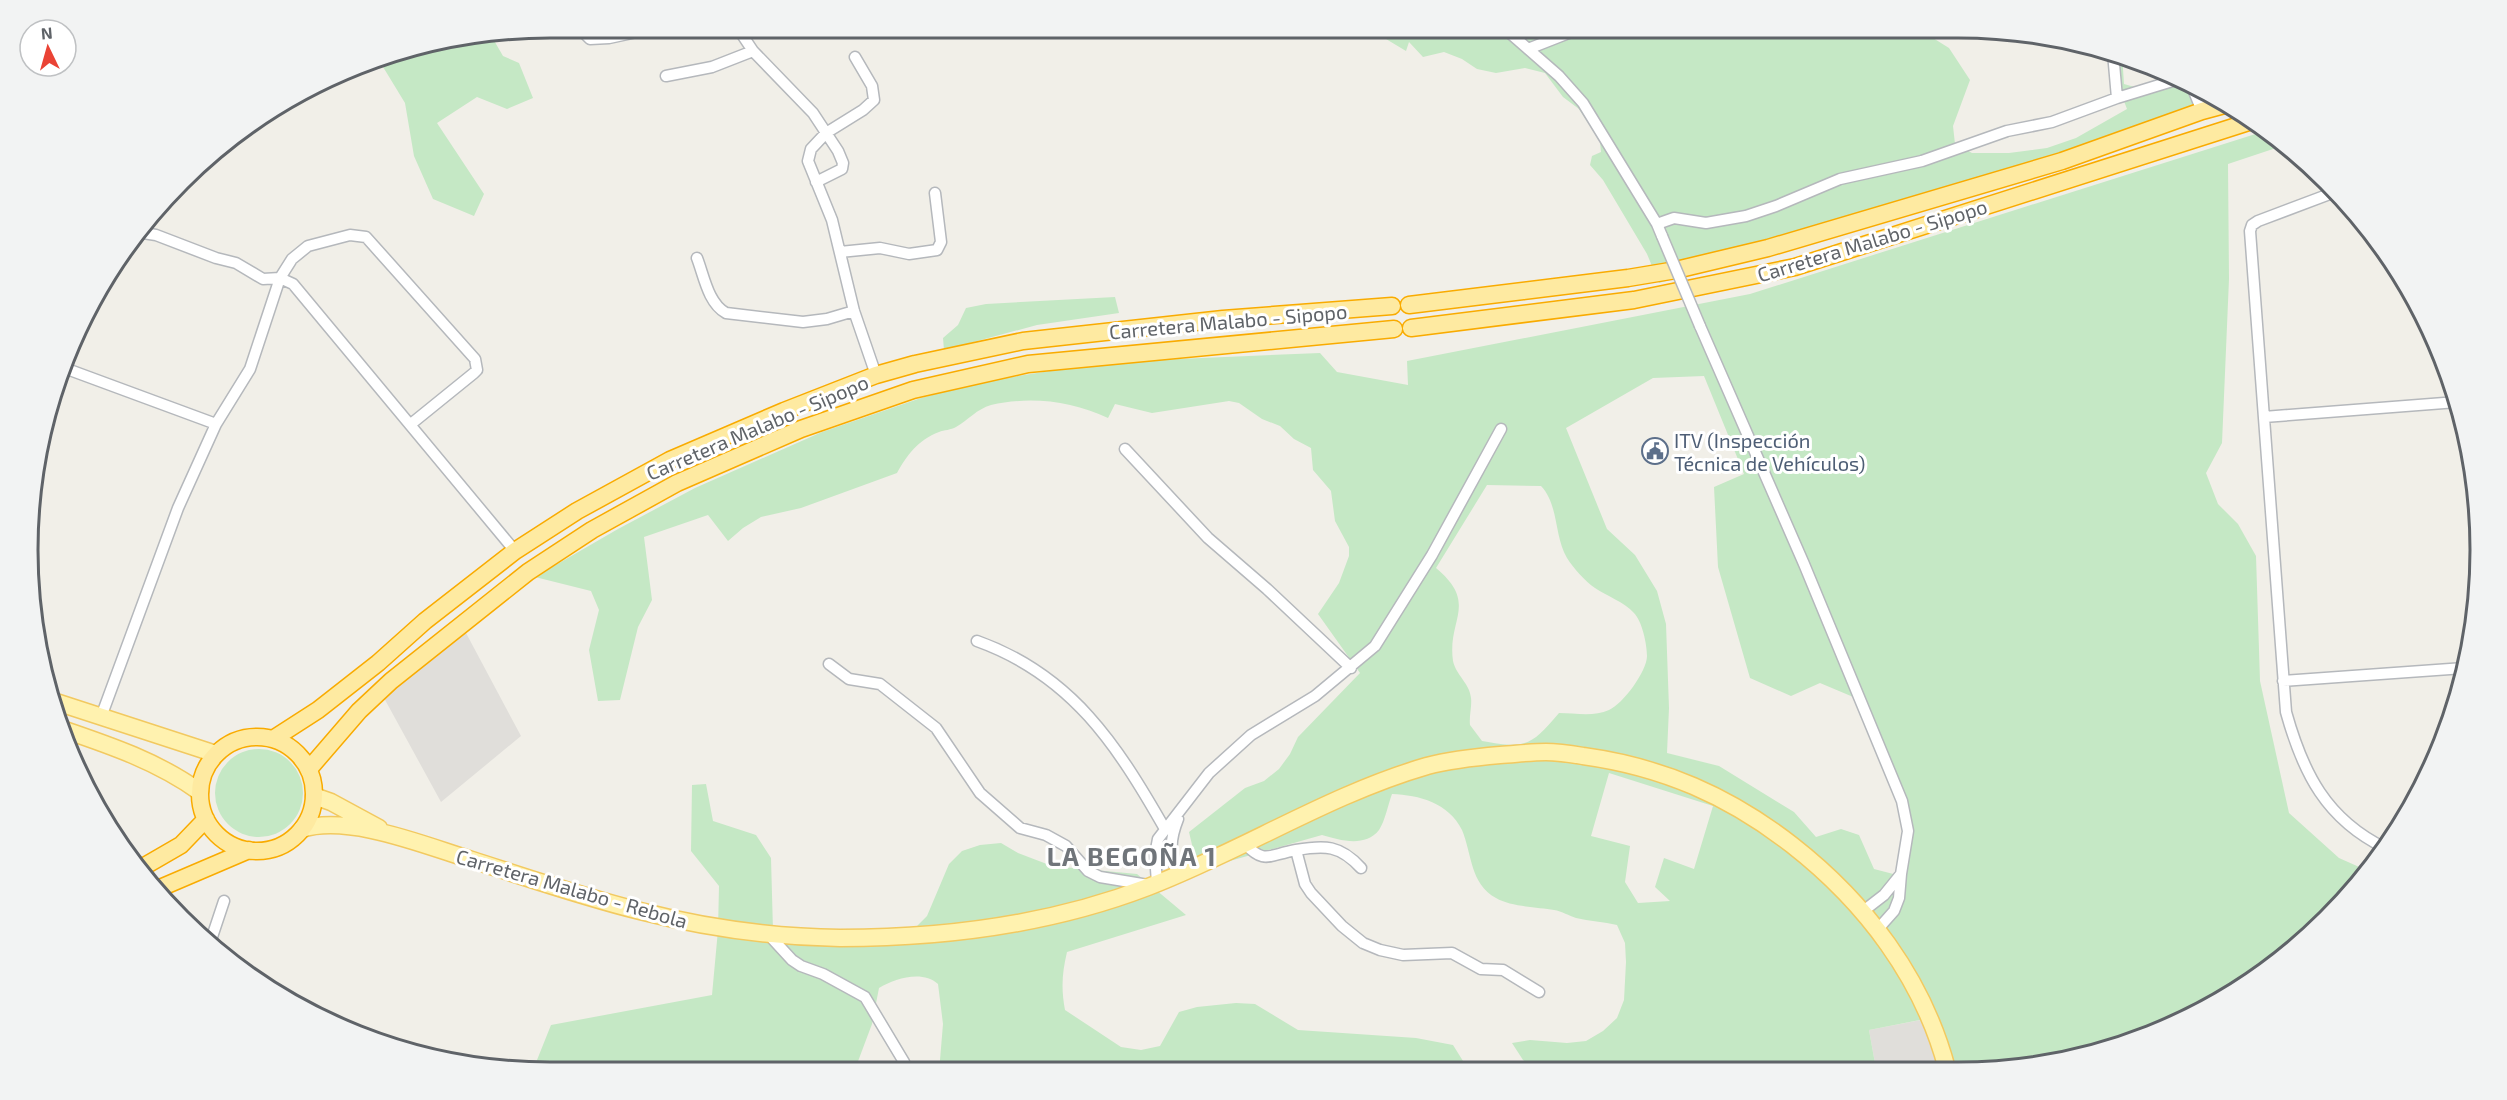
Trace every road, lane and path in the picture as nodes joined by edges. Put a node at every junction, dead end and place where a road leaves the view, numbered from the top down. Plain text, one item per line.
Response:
1 (589, 38) edge
2 (607, 38) edge
3 (744, 38) edge
4 (1516, 38) edge
5 (1555, 38) edge
6 (1528, 48) junction
7 (753, 51) junction
8 (855, 57) dead end
9 (2114, 62) edge
10 (666, 76) dead end
11 (2167, 83) edge
12 (2196, 97) edge
13 (2117, 98) junction
14 (2215, 107) edge
15 (2202, 111) junction
16 (2242, 124) edge
17 (826, 133) junction
18 (816, 183) junction
19 (935, 193) dead end
20 (2326, 196) edge
21 (1657, 225) junction
22 (147, 234) edge
23 (840, 252) junction
24 (697, 258) dead end
25 (280, 278) junction
26 (854, 311) junction
27 (71, 370) edge
28 (876, 375) junction
29 (2448, 403) edge
30 (2264, 417) junction
31 (216, 424) junction
32 (411, 424) junction
33 (1501, 429) dead end
34 (1125, 449) dead end
35 (515, 551) junction
36 (977, 641) dead end
37 (829, 664) dead end
38 (1351, 668) junction
39 (2455, 669) edge
40 (2283, 681) junction
41 (61, 704) edge
42 (101, 717) junction
43 (72, 733) edge
44 (273, 739) junction
45 (216, 754) junction
46 (309, 769) junction
47 (200, 792) junction
48 (314, 796) junction
49 (1180, 813) junction
50 (206, 819) junction
51 (302, 829) junction
52 (1165, 829) junction
53 (390, 835) junction
54 (1244, 843) junction
55 (2377, 843) edge
56 (249, 850) junction
57 (1296, 850) junction
58 (146, 865) edge
59 (1360, 868) dead end
60 (1901, 874) junction
61 (1178, 875) junction
62 (1154, 884) junction
63 (164, 886) edge
64 (224, 901) dead end
65 (1862, 912) junction
66 (1878, 929) junction
67 (769, 934) junction
68 (213, 935) edge
69 (1539, 992) dead end
70 (904, 1062) edge
71 (1945, 1062) edge

1 - 2 street
3 - 7 street
4 - 6 street
5 - 6 street
6 - 21 street
7 - 10 street
7 - 17 street
8 - 17 street
9 - 13 street
11 - 13 street
12 - 15 street
13 - 21 street
14 - 15 highway, Carretera Malabo - Sipopo
15 - 28 highway, Carretera Malabo - Sipopo
16 - 46 highway, Carretera Malabo - Sipopo
17 - 18 street
17 - 18 street
18 - 23 street
19 - 23 street
20 - 30 street
21 - 60 street, bridge
22 - 25 street
23 - 26 street
24 - 26 street
25 - 31 street
25 - 32 street
25 - 32 street
26 - 28 street
27 - 31 street
28 - 35 highway, Carretera Malabo - Sipopo
29 - 30 street
30 - 40 street
31 - 42 street
32 - 35 street
33 - 38 street
34 - 38 street
35 - 44 highway, Carretera Malabo - Sipopo
36 - 52 street
37 - 62 street
38 - 49 street
39 - 40 street
40 - 55 street
41 - 42 main road
42 - 45 main road
43 - 47 main road
44 - 45 highway
44 - 46 highway
45 - 47 highway
46 - 48 highway
47 - 50 highway
48 - 51 highway
48 - 53 main road, Carretera Malabo - Rebola
49 - 52 street
49 - 61 street
50 - 56 highway
50 - 58 highway
51 - 53 main road, Carretera Malabo - Rebola
51 - 56 highway
52 - 62 street
53 - 67 main road, Carretera Malabo - Rebola
54 - 57 street
54 - 61 main road, Carretera Malabo - Rebola
54 - 65 main road, Carretera Malabo - Rebola
56 - 63 highway
57 - 59 street
57 - 69 street
60 - 65 street
60 - 66 street
61 - 62 main road, Carretera Malabo - Rebola
62 - 67 main road, Carretera Malabo - Rebola
64 - 68 street
65 - 66 main road, Carretera Malabo - Rebola
66 - 71 main road, Carretera Malabo - Rebola
67 - 70 street

